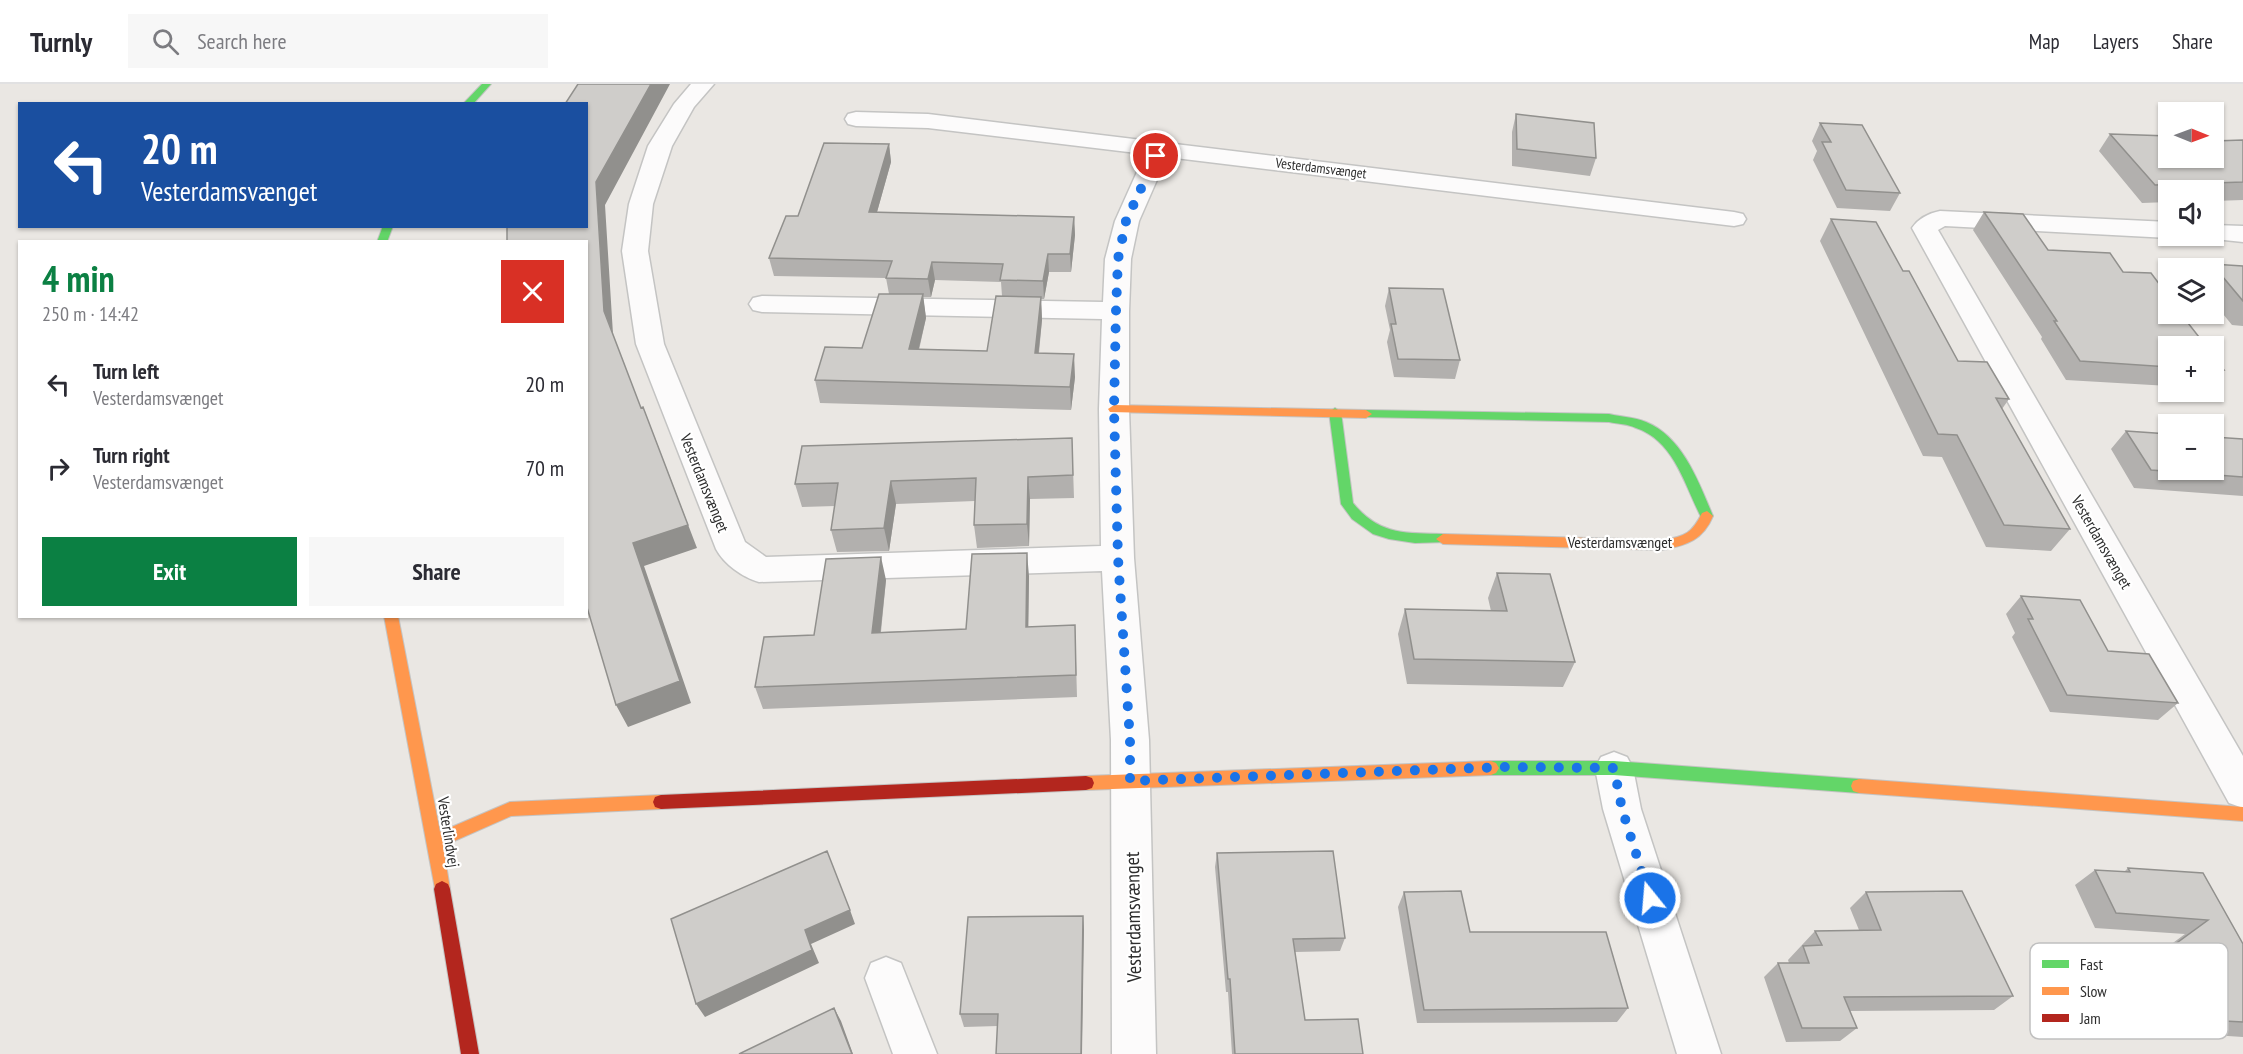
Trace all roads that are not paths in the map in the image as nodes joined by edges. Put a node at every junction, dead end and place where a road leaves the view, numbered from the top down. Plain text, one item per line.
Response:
1 (487, 84) edge
2 (703, 84) edge
3 (469, 102) edge
4 (856, 119) dead end
5 (1159, 148) junction
6 (1734, 219) dead end
7 (2158, 229) edge
8 (2224, 233) edge
9 (2243, 234) edge
10 (762, 304) dead end
11 (1116, 311) junction
12 (1114, 409) junction
13 (1335, 412) junction
14 (1118, 558) junction
15 (391, 618) edge
16 (1614, 768) junction
17 (1130, 781) junction
18 (2243, 790) edge
19 (2243, 814) edge
20 (433, 843) junction
21 (886, 978) dead end
22 (470, 1054) edge
23 (915, 1054) edge
24 (1134, 1054) edge
25 (1699, 1054) edge

1 - 3 street
2 - 14 street, Vesterdamsvænget
4 - 5 street, Vesterdamsvænget
5 - 6 street, Vesterdamsvænget
5 - 11 street, Vesterdamsvænget
7 - 18 street, Vesterdamsvænget
8 - 9 street
10 - 11 street
11 - 12 street, Vesterdamsvænget
12 - 13 street, Vesterdamsvænget
12 - 14 street, Vesterdamsvænget
13 - 13 street, Vesterdamsvænget
14 - 17 street, Vesterdamsvænget
15 - 20 street, Vesterlindvej
16 - 17 street
16 - 19 street
16 - 25 street
17 - 20 street
17 - 24 street, Vesterdamsvænget
20 - 22 street, Vesterlindvej
21 - 23 street

